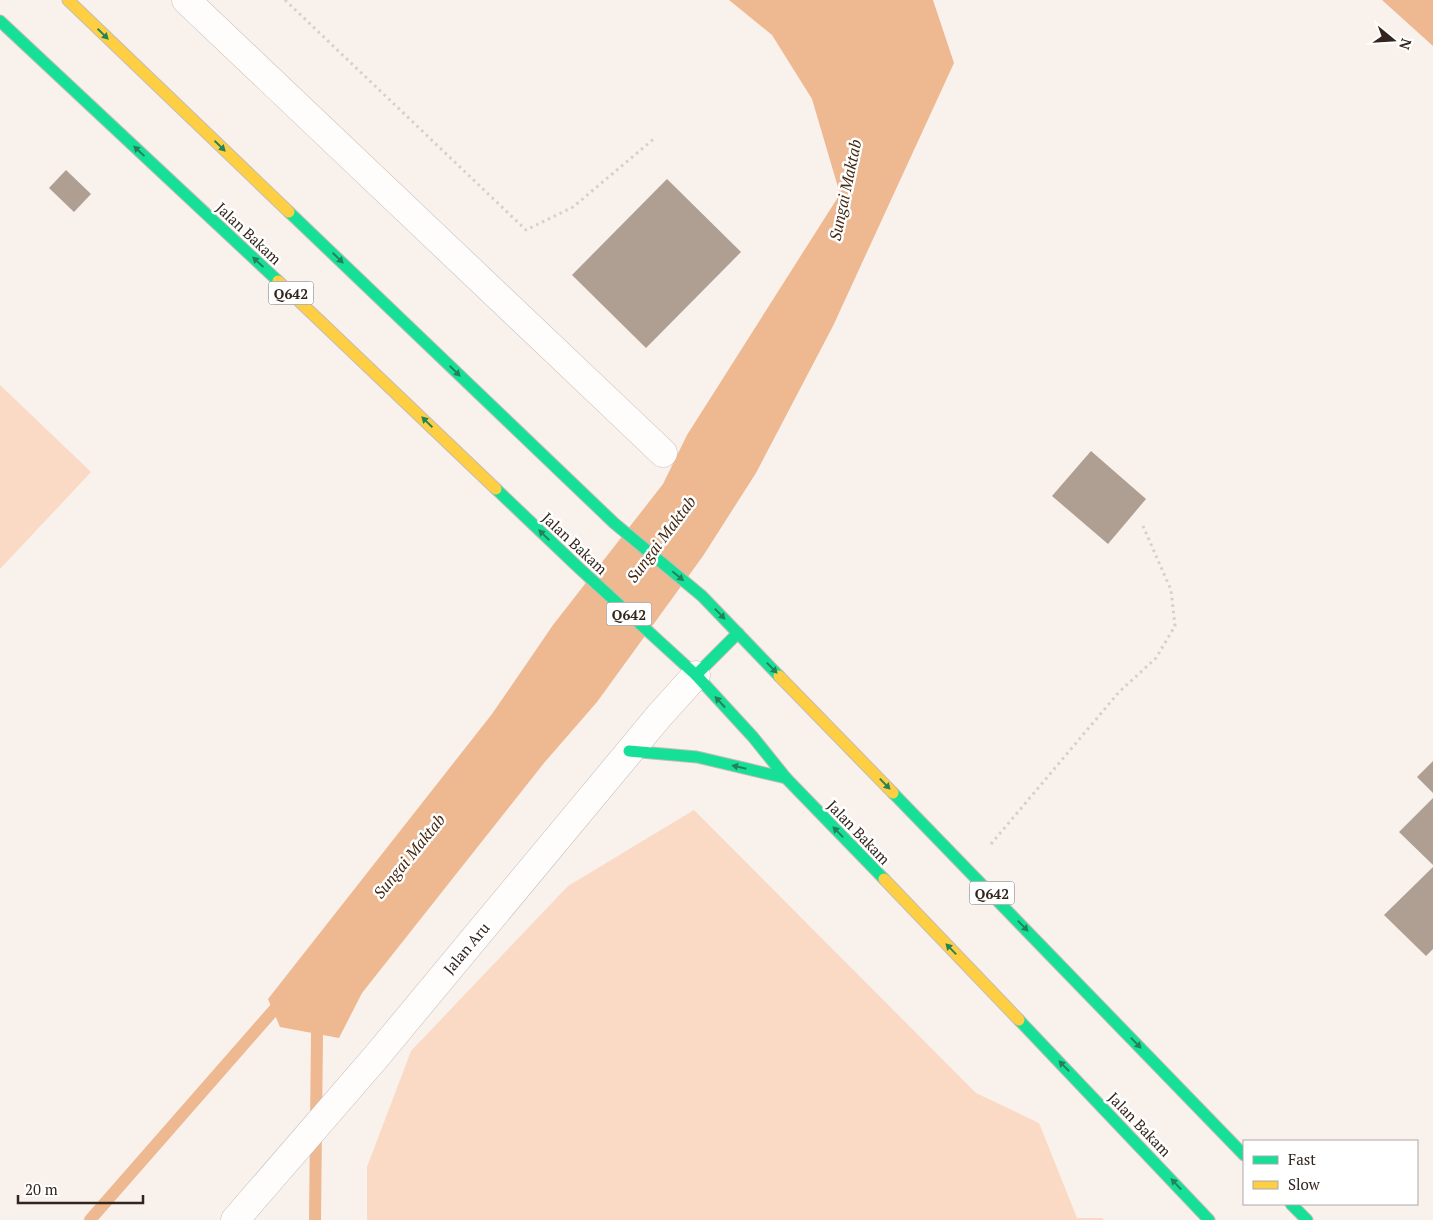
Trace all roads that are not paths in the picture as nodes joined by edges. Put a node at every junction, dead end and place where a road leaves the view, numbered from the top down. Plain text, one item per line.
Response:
1 (68, 0) edge
2 (186, 0) edge
3 (0, 21) edge
4 (663, 453) dead end
5 (738, 633) junction
6 (688, 668) junction
7 (629, 751) junction
8 (786, 778) junction
9 (1243, 1154) edge
10 (1292, 1205) edge
11 (235, 1220) edge
12 (1209, 1220) edge
13 (1307, 1220) edge

1 -> 5 main road, Q642
2 - 4 street
6 -> 3 main road, Jalan Bakam / Q642
5 - 6 main road
5 -> 9 main road, Q642
6 - 7 street, Jalan Aru
8 -> 6 main road, Jalan Bakam / Q642
8 -> 7 main road
7 - 11 street, Jalan Aru
12 -> 8 main road, Jalan Bakam / Q642
10 - 13 main road

